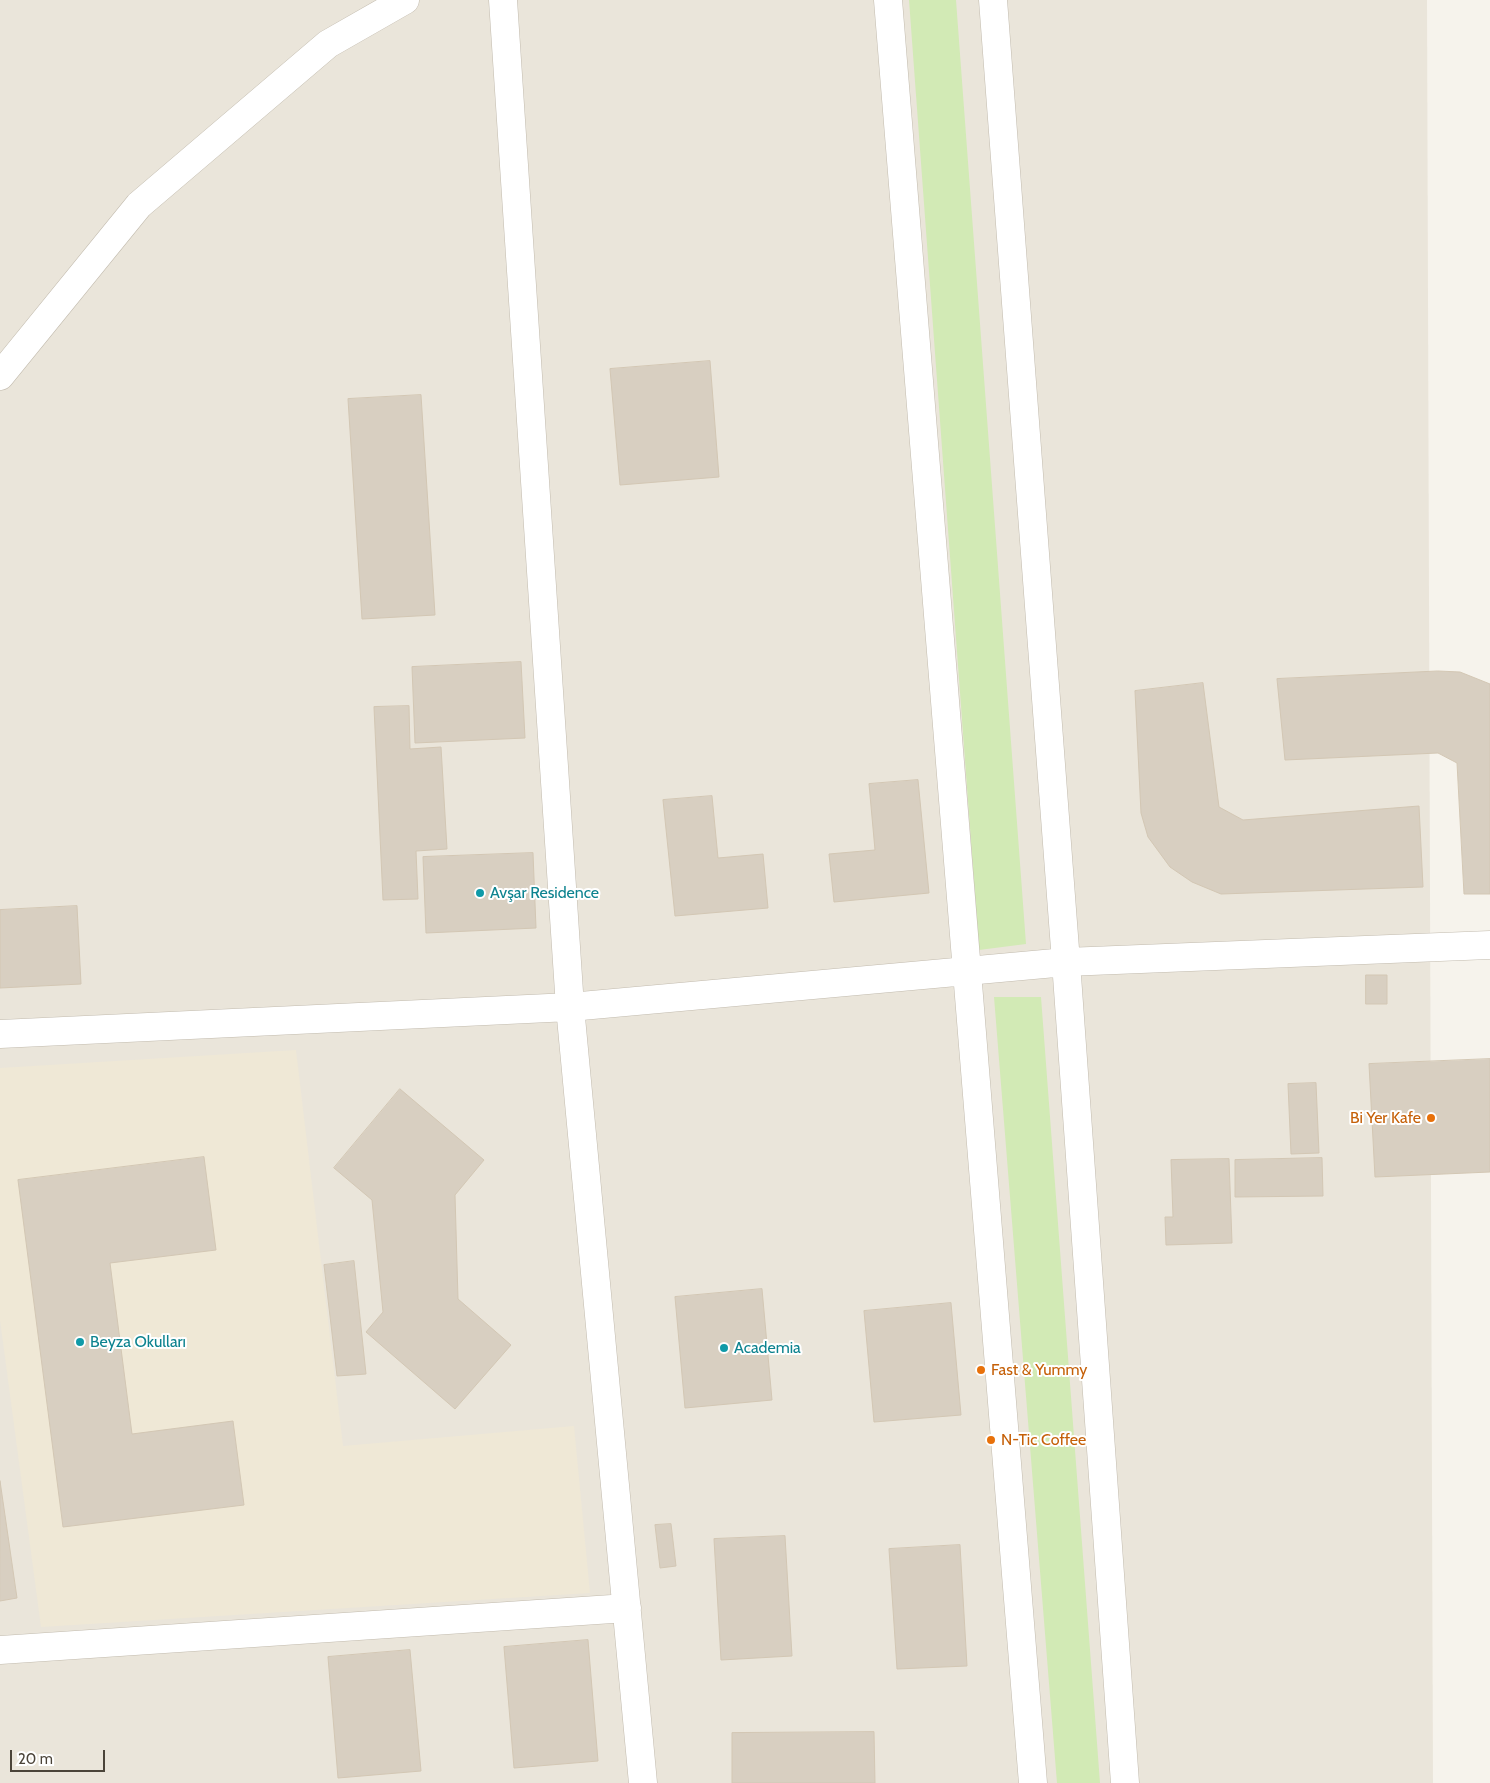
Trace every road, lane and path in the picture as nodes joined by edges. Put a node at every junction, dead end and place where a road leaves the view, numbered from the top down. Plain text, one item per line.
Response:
1 (405, 0) edge
2 (503, 0) edge
3 (888, 0) edge
4 (993, 0) edge
5 (0, 376) edge
6 (1490, 945) edge
7 (1066, 962) junction
8 (966, 970) junction
9 (570, 1007) junction
10 (0, 1034) edge
11 (626, 1608) junction
12 (0, 1650) edge
13 (643, 1783) edge
14 (1034, 1783) edge
15 (1125, 1783) edge

1 - 5 street
2 - 9 street
3 - 8 street
4 - 7 street
6 - 7 street
7 - 8 street
7 - 15 street
8 - 9 street
8 - 14 street
9 - 10 street
9 - 11 street
11 - 12 street
11 - 13 street

